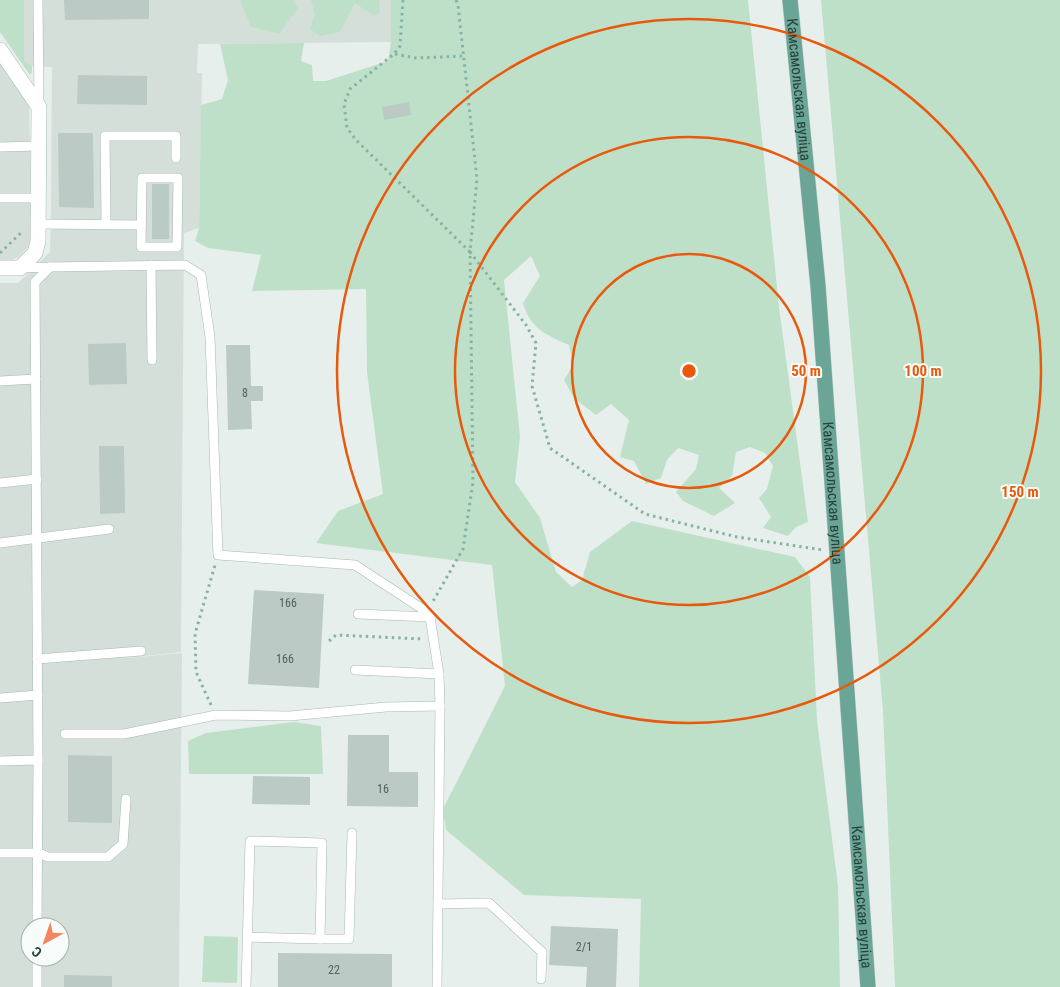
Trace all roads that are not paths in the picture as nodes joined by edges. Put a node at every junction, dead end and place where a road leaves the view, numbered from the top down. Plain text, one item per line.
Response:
1 (38, 0) edge
2 (790, 0) edge
3 (0, 50) edge
4 (39, 106) junction
5 (38, 146) junction
6 (0, 147) edge
7 (176, 158) dead end
8 (0, 198) edge
9 (38, 198) junction
10 (38, 224) junction
11 (106, 224) junction
12 (142, 225) junction
13 (30, 263) junction
14 (151, 265) junction
15 (50, 267) junction
16 (0, 268) edge
17 (35, 282) junction
18 (152, 360) dead end
19 (36, 379) junction
20 (0, 381) edge
21 (37, 479) junction
22 (0, 482) edge
23 (109, 529) dead end
24 (37, 539) junction
25 (0, 543) edge
26 (358, 614) dead end
27 (428, 615) junction
28 (141, 651) dead end
29 (38, 659) junction
30 (355, 670) dead end
31 (439, 674) junction
32 (38, 694) junction
33 (0, 698) edge
34 (440, 706) junction
35 (65, 734) dead end
36 (38, 760) junction
37 (0, 761) edge
38 (126, 799) dead end
39 (352, 833) dead end
40 (0, 853) edge
41 (38, 853) junction
42 (438, 904) junction
43 (38, 917) edge
44 (248, 937) junction
45 (320, 939) junction
46 (37, 967) edge
47 (541, 979) dead end
48 (37, 987) edge
49 (246, 987) edge
50 (437, 987) edge
51 (868, 987) edge

1 - 4 lane
2 - 51 main road, Камсамольская вуліца
3 - 4 street
4 - 5 street
5 - 6 lane
5 - 9 street
7 - 11 lane
8 - 9 lane
9 - 10 street
10 - 11 lane
10 - 13 street
11 - 12 lane
12 - 12 lane
13 - 15 lane
13 - 16 street
13 - 17 lane
14 - 15 lane
14 - 18 lane
14 - 27 lane
15 - 17 lane
17 - 19 lane
19 - 20 lane
19 - 21 lane
21 - 22 lane
21 - 24 lane
23 - 24 lane
24 - 25 lane
24 - 29 lane
26 - 27 lane
27 - 31 lane
28 - 29 lane
29 - 32 lane
30 - 31 lane
31 - 34 lane
32 - 33 lane
32 - 36 lane
34 - 35 lane
34 - 42 lane
36 - 37 lane
36 - 41 lane
38 - 41 lane
39 - 45 lane
40 - 41 lane
41 - 43 lane
42 - 47 lane
42 - 50 lane
44 - 45 lane
44 - 45 lane
44 - 49 lane
46 - 48 lane

